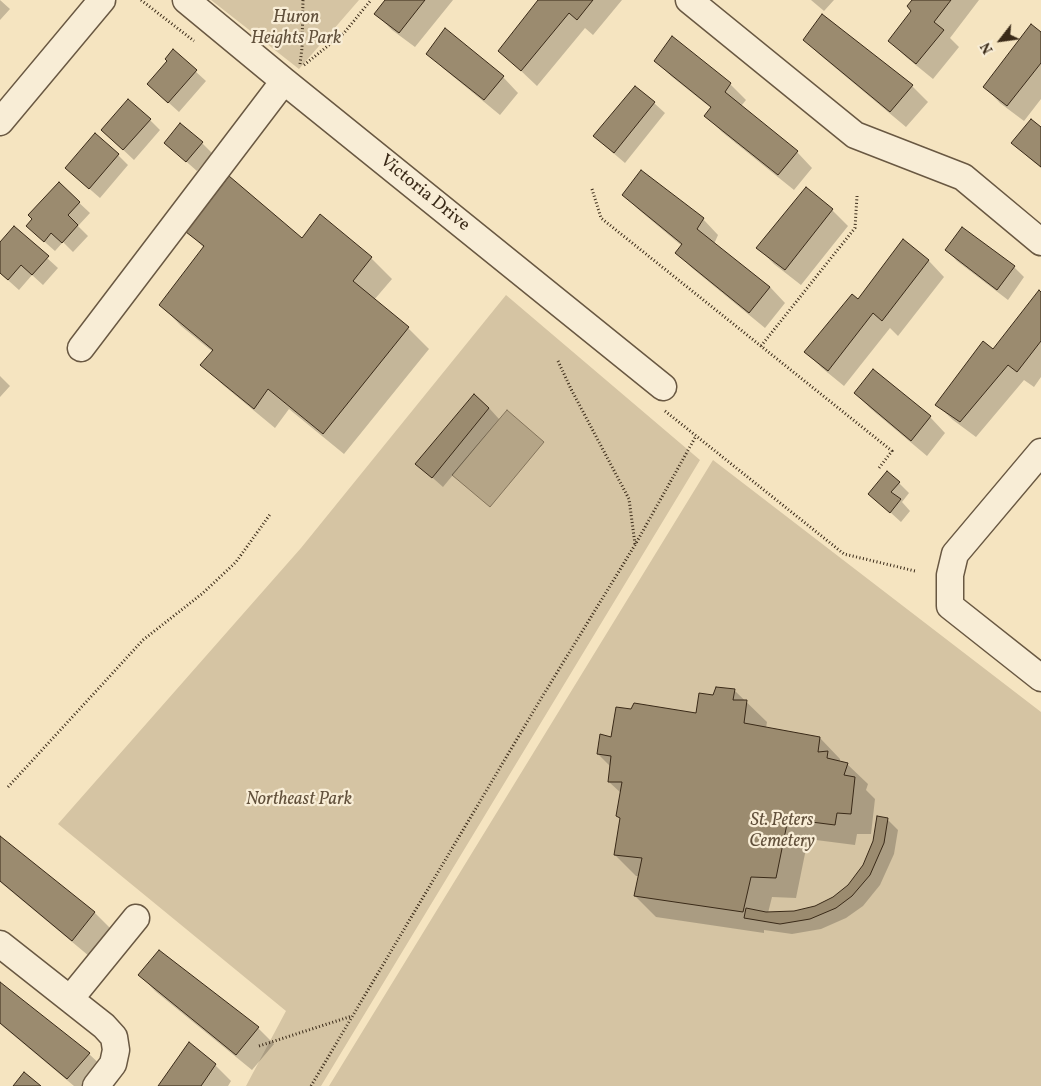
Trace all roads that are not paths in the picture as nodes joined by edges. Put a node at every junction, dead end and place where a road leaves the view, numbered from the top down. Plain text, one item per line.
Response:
1 (102, 0) edge
2 (186, 0) edge
3 (689, 0) edge
4 (284, 81) junction
5 (0, 122) edge
6 (1041, 242) edge
7 (81, 348) dead end
8 (664, 387) dead end
9 (1041, 452) edge
10 (1041, 678) edge
11 (136, 918) dead end
12 (0, 944) edge
13 (70, 999) junction
14 (96, 1086) edge

1 - 5 street
2 - 4 street, Victoria Drive
3 - 6 street
4 - 7 street
4 - 8 street, Victoria Drive
9 - 10 street
11 - 13 street
12 - 13 street
13 - 14 street

